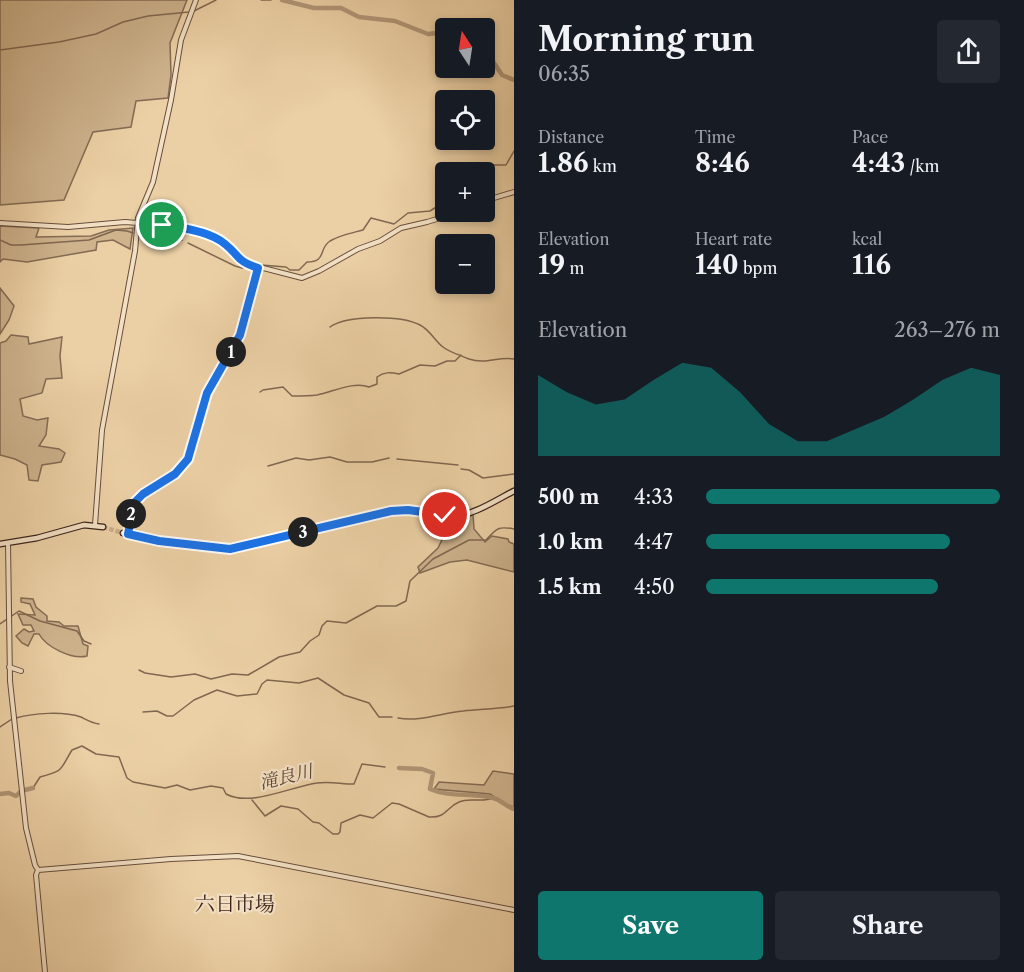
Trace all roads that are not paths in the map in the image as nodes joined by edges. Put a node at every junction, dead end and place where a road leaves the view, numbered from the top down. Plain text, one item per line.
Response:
1 (196, 0) edge
2 (514, 192) edge
3 (495, 198) edge
4 (435, 220) edge
5 (137, 222) junction
6 (0, 223) edge
7 (150, 224) tunnel mouth
8 (162, 225) tunnel mouth
9 (253, 266) junction
10 (514, 491) edge
11 (95, 525) junction
12 (103, 526) tunnel mouth
13 (125, 534) joint
14 (8, 543) junction
15 (0, 544) edge
16 (9, 667) junction
17 (21, 671) dead end
18 (38, 870) junction
19 (514, 910) edge
20 (45, 972) edge

1 - 5 street
2 - 3 street
4 - 9 street
5 - 6 street
5 - 7 street
5 - 11 street
8 - 9 street
9 - 13 street
10 - 13 main road
11 - 12 main road
11 - 14 main road
14 - 15 main road
14 - 16 street
16 - 17 street
16 - 18 street
18 - 19 street
18 - 20 street

